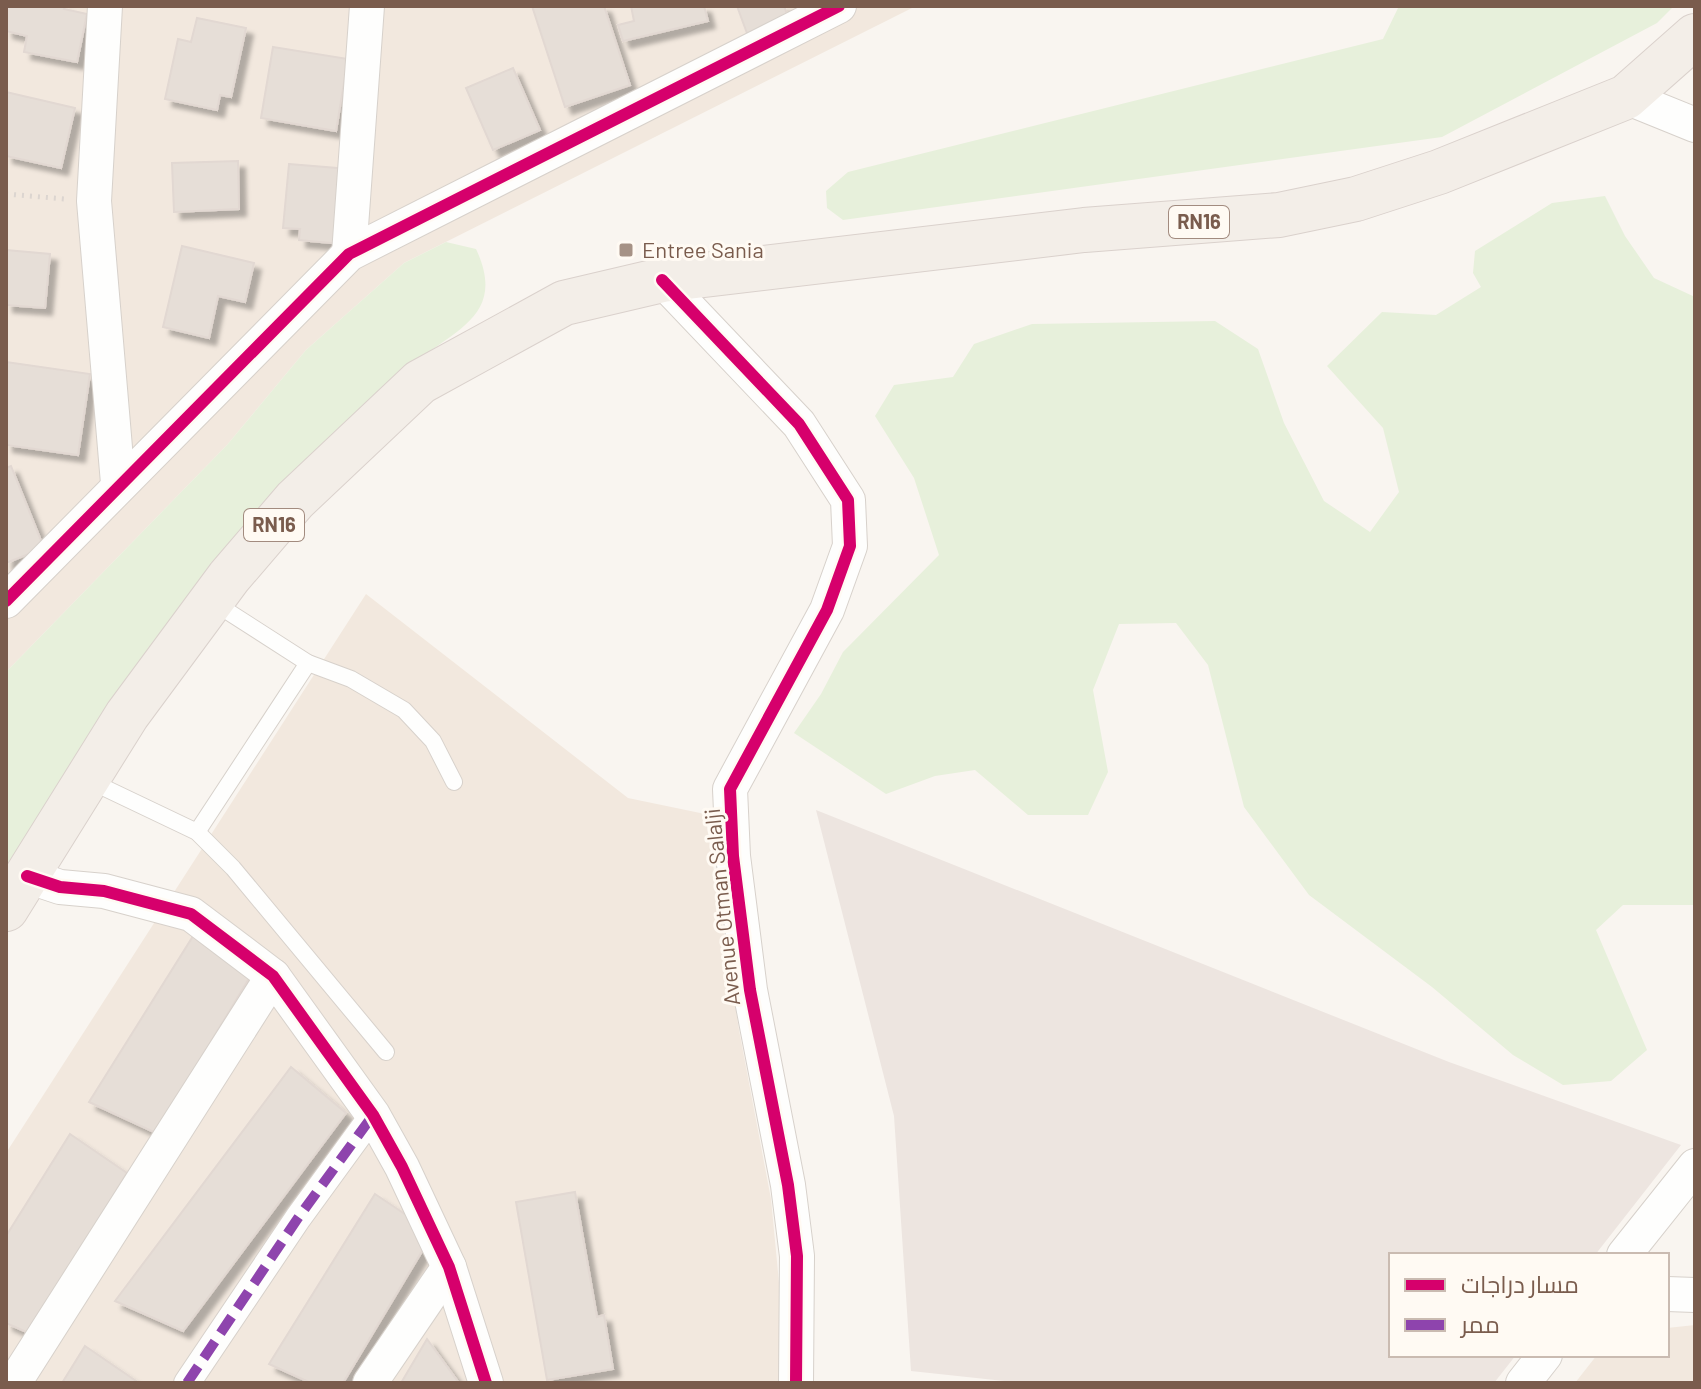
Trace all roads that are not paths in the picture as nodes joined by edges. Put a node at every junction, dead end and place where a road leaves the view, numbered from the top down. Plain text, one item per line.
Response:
1 (105, 6) edge
2 (367, 6) edge
3 (839, 6) edge
4 (1695, 36) edge
5 (1626, 97) junction
6 (1695, 125) edge
7 (349, 254) junction
8 (662, 280) junction
9 (118, 483) junction
10 (6, 601) edge
11 (211, 601) junction
12 (308, 663) junction
13 (87, 779) junction
14 (454, 782) dead end
15 (197, 832) junction
16 (16, 893) edge
17 (273, 976) junction
18 (386, 1052) dead end
19 (373, 1115) junction
20 (1695, 1166) edge
21 (1626, 1253) edge
22 (449, 1267) junction
23 (1669, 1294) edge
24 (1695, 1295) edge
25 (1543, 1357) edge
26 (14, 1383) edge
27 (187, 1383) edge
28 (370, 1383) edge
29 (486, 1383) edge
30 (796, 1383) edge
31 (1523, 1383) edge

1 - 9 street
2 - 7 street
3 - 7 street
4 - 5 main road, RN16
5 - 6 street
5 - 8 main road, RN16
7 - 9 street
8 - 11 main road, RN16
8 - 30 street, Avenue Otman Salalji
9 - 10 street
11 - 12 lane
11 - 13 main road, RN16
12 - 14 lane
12 - 15 lane
13 - 15 lane
13 - 16 main road, RN16
15 - 18 lane
16 - 17 street
17 - 19 street
17 - 26 street
19 - 22 street
19 - 27 street
20 - 21 street
22 - 28 street
22 - 29 street
23 - 24 street
25 - 31 street

